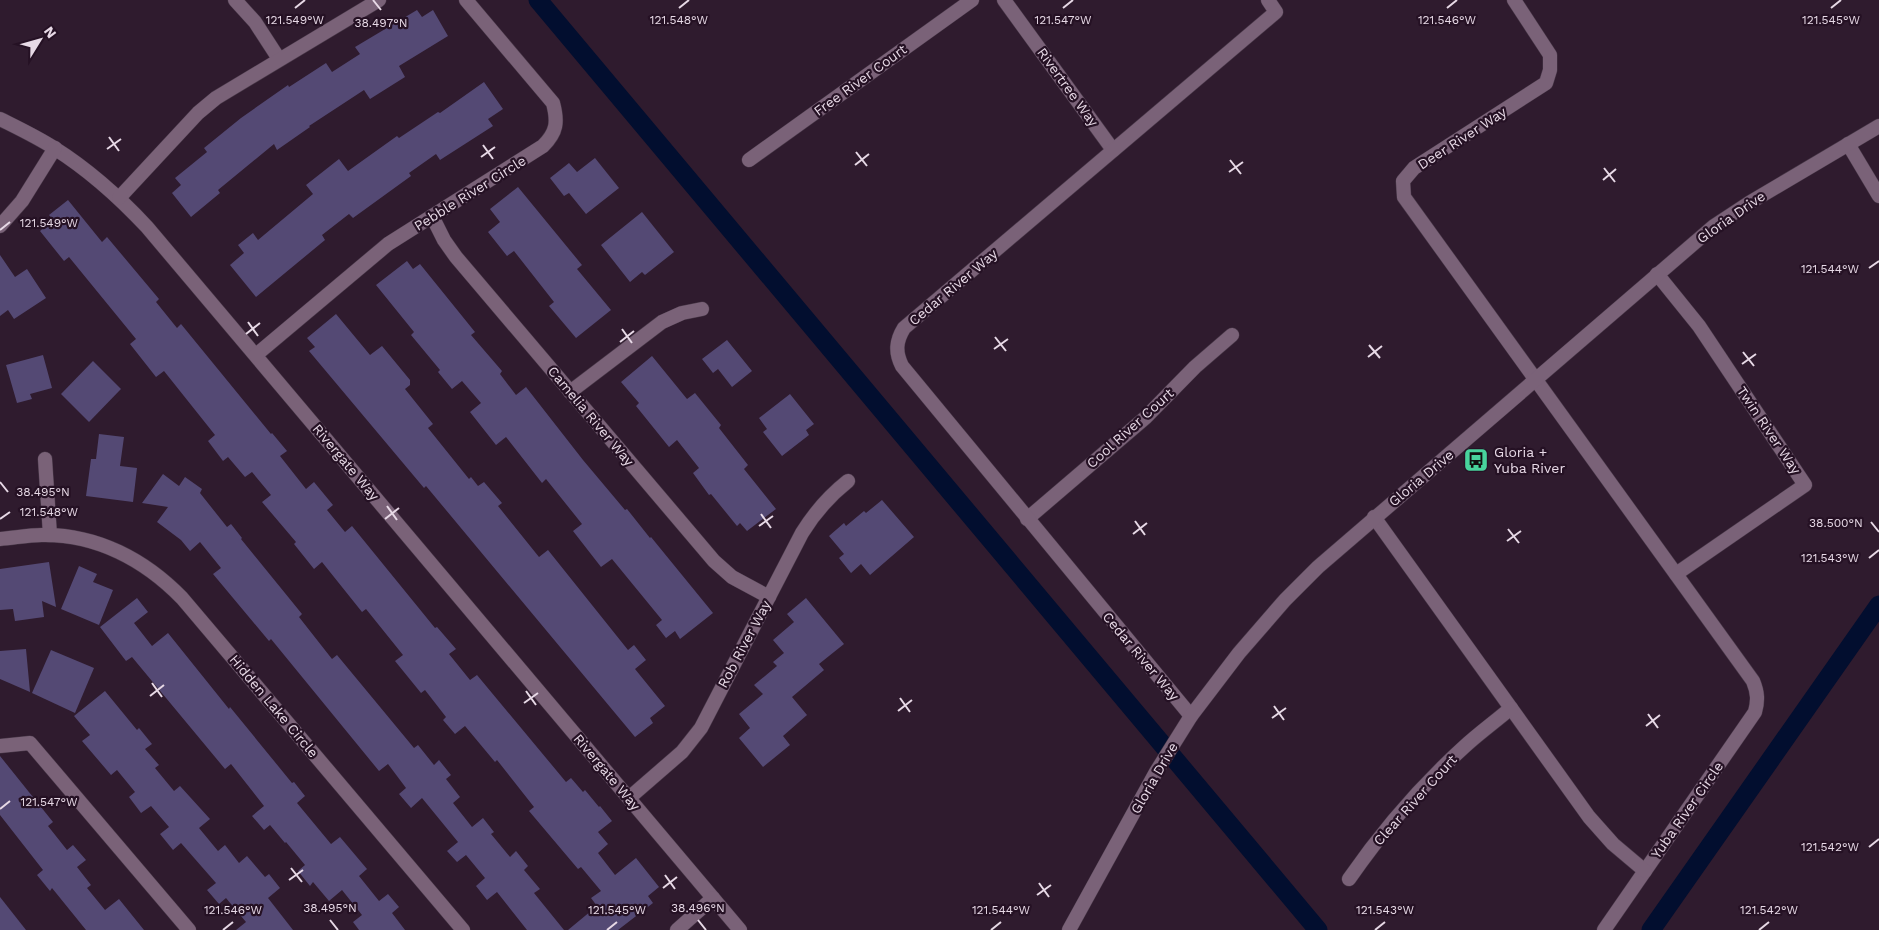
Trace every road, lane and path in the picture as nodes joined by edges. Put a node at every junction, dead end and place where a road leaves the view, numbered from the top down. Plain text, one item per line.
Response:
1 (235, 0) edge
2 (379, 0) edge
3 (466, 0) edge
4 (972, 0) edge
5 (1004, 0) edge
6 (1268, 0) edge
7 (1514, 0) edge
8 (279, 59) junction
9 (0, 119) edge
10 (1879, 126) edge
11 (1848, 144) junction
12 (55, 148) junction
13 (1113, 150) junction
14 (749, 160) dead end
15 (1879, 196) edge
16 (119, 198) junction
17 (432, 216) junction
18 (0, 226) edge
19 (1657, 274) junction
20 (702, 309) dead end
21 (1232, 335) dead end
22 (256, 355) junction
23 (1536, 380) junction
24 (570, 392) junction
25 (45, 459) dead end
26 (848, 481) dead end
27 (1374, 517) junction
28 (1027, 518) junction
29 (50, 535) junction
30 (0, 539) edge
31 (1676, 574) junction
32 (769, 598) junction
33 (1512, 708) junction
34 (1191, 716) junction
35 (0, 746) edge
36 (629, 798) junction
37 (1645, 871) junction
38 (1349, 879) dead end
39 (713, 898) junction
40 (189, 930) edge
41 (463, 930) edge
42 (676, 930) edge
43 (740, 930) edge
44 (1069, 930) edge
45 (1604, 930) edge

1 - 8 street
2 - 8 street
3 - 17 street, Pebble River Circle
4 - 14 street, Free River Court
5 - 13 street, Rivertree Way
6 - 13 street, Cedar River Way
7 - 23 street, Deer River Way
8 - 16 street
9 - 12 street, Rivergate Way
10 - 11 street, Gloria Drive
11 - 15 street
11 - 19 street, Gloria Drive
12 - 16 street, Rivergate Way
12 - 18 street
13 - 28 street, Cedar River Way
16 - 22 street, Rivergate Way
17 - 22 street, Pebble River Circle
17 - 24 street, Camelia River Way
19 - 23 street, Gloria Drive
19 - 31 street, Twin River Way
20 - 24 street
21 - 28 street, Cool River Court
22 - 36 street, Rivergate Way
23 - 27 street, Gloria Drive
23 - 31 street, Yuba River Circle
24 - 32 street, Camelia River Way
25 - 29 street
26 - 32 street, Rob River Way
27 - 33 street, Yuba River Circle
27 - 34 street, Gloria Drive
28 - 34 street, Cedar River Way
29 - 30 street, Hidden Lake Circle
29 - 41 street, Hidden Lake Circle
31 - 37 street, Yuba River Circle
32 - 36 street, Rob River Way
33 - 37 street, Yuba River Circle
33 - 38 street, Clear River Court
34 - 44 street, Gloria Drive
35 - 40 street
36 - 39 street, Rivergate Way
37 - 45 street
39 - 42 street
39 - 43 street, Rivergate Way

